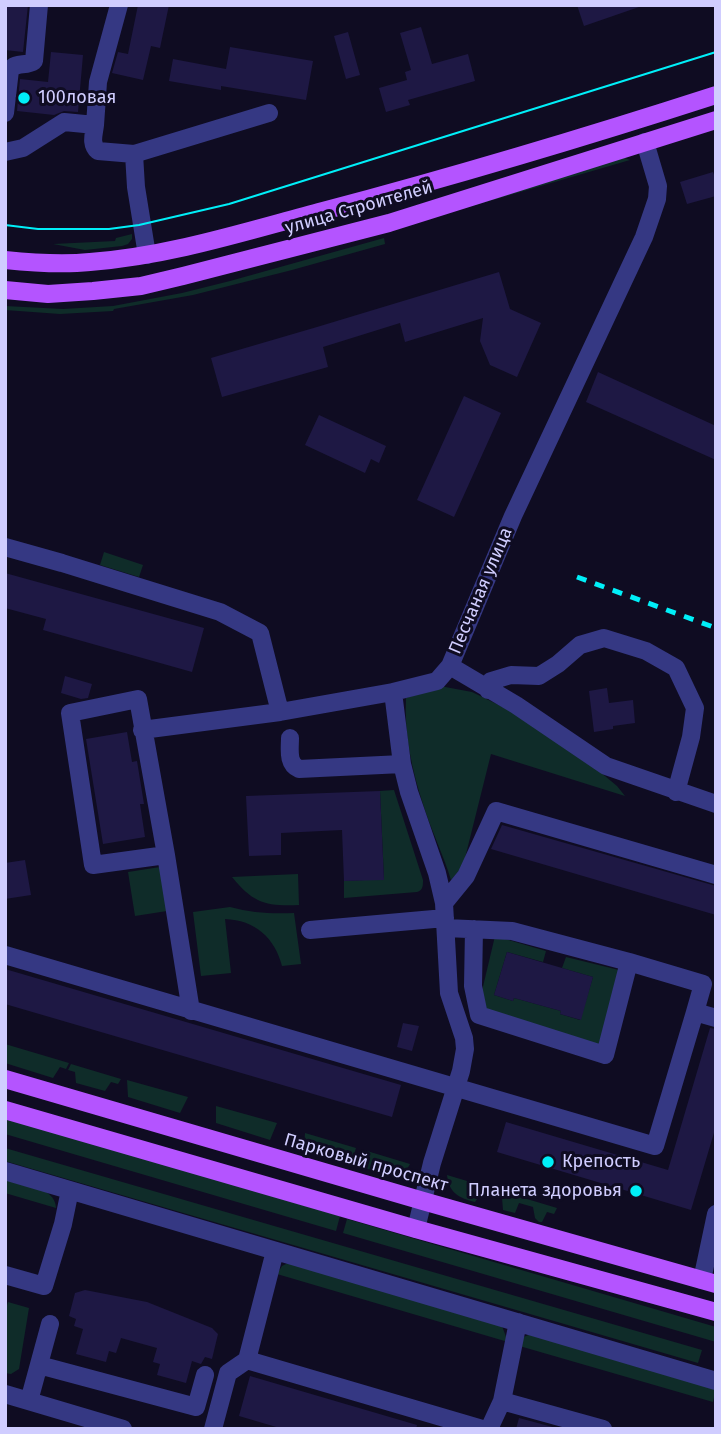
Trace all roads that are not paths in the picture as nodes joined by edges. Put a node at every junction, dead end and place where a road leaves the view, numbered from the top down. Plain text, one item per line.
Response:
1 (39, 5) edge
2 (119, 5) edge
3 (716, 95) edge
4 (269, 113) dead end
5 (5, 114) edge
6 (716, 120) edge
7 (94, 125) junction
8 (645, 142) junction
9 (5, 152) edge
10 (134, 154) junction
11 (148, 255) junction
12 (5, 260) edge
13 (5, 290) edge
14 (5, 547) edge
15 (450, 666) junction
16 (488, 690) junction
17 (393, 691) junction
18 (280, 712) junction
19 (142, 730) junction
20 (289, 738) dead end
21 (402, 764) junction
22 (676, 792) junction
23 (716, 804) edge
24 (166, 855) junction
25 (716, 875) edge
26 (445, 916) junction
27 (474, 929) junction
28 (310, 930) dead end
29 (5, 955) edge
30 (629, 962) junction
31 (191, 1011) junction
32 (695, 1012) junction
33 (716, 1018) edge
34 (5, 1079) edge
35 (455, 1089) junction
36 (5, 1110) edge
37 (5, 1171) edge
38 (70, 1190) junction
39 (423, 1201) junction
40 (714, 1224) edge
41 (416, 1228) junction
42 (275, 1251) junction
43 (5, 1275) edge
44 (709, 1282) edge
45 (716, 1312) edge
46 (518, 1322) junction
47 (50, 1324) dead end
48 (247, 1360) junction
49 (39, 1365) junction
50 (205, 1375) dead end
51 (716, 1381) edge
52 (5, 1394) edge
53 (29, 1401) junction
54 (502, 1401) junction
55 (123, 1429) edge
56 (213, 1429) edge
57 (482, 1429) edge
58 (488, 1429) edge
59 (603, 1429) edge

1 - 5 street
2 - 7 street
3 - 11 main road, улица Строителей
4 - 10 street
6 - 8 main road, улица Строителей
7 - 9 street
7 - 10 street
8 - 13 main road, улица Строителей
8 - 15 street, Песчаная улица
10 - 11 street
11 - 12 main road, улица Строителей
14 - 18 street
15 - 16 street
15 - 17 street, Песчаная улица
16 - 22 street
16 - 22 street
17 - 18 street, Песчаная улица
17 - 21 street
18 - 19 street, Песчаная улица
19 - 24 street
19 - 24 street
20 - 21 street
21 - 26 street
22 - 23 street
24 - 31 street
25 - 26 street
26 - 27 street
26 - 28 street
26 - 35 street
27 - 30 street
27 - 30 street
29 - 31 street
30 - 32 street
31 - 35 street
32 - 33 street
32 - 35 street
34 - 39 main road, Парковый проспект
35 - 39 street
36 - 41 main road
37 - 38 street
38 - 42 street
38 - 43 street
39 - 41 street
39 - 44 main road, Парковый проспект
40 - 44 street
41 - 45 main road
42 - 46 street
42 - 48 street
46 - 51 street
46 - 54 street
47 - 49 street
48 - 56 street
48 - 57 street
49 - 50 street
49 - 53 street
52 - 53 street
53 - 55 street
54 - 58 street
54 - 59 street

